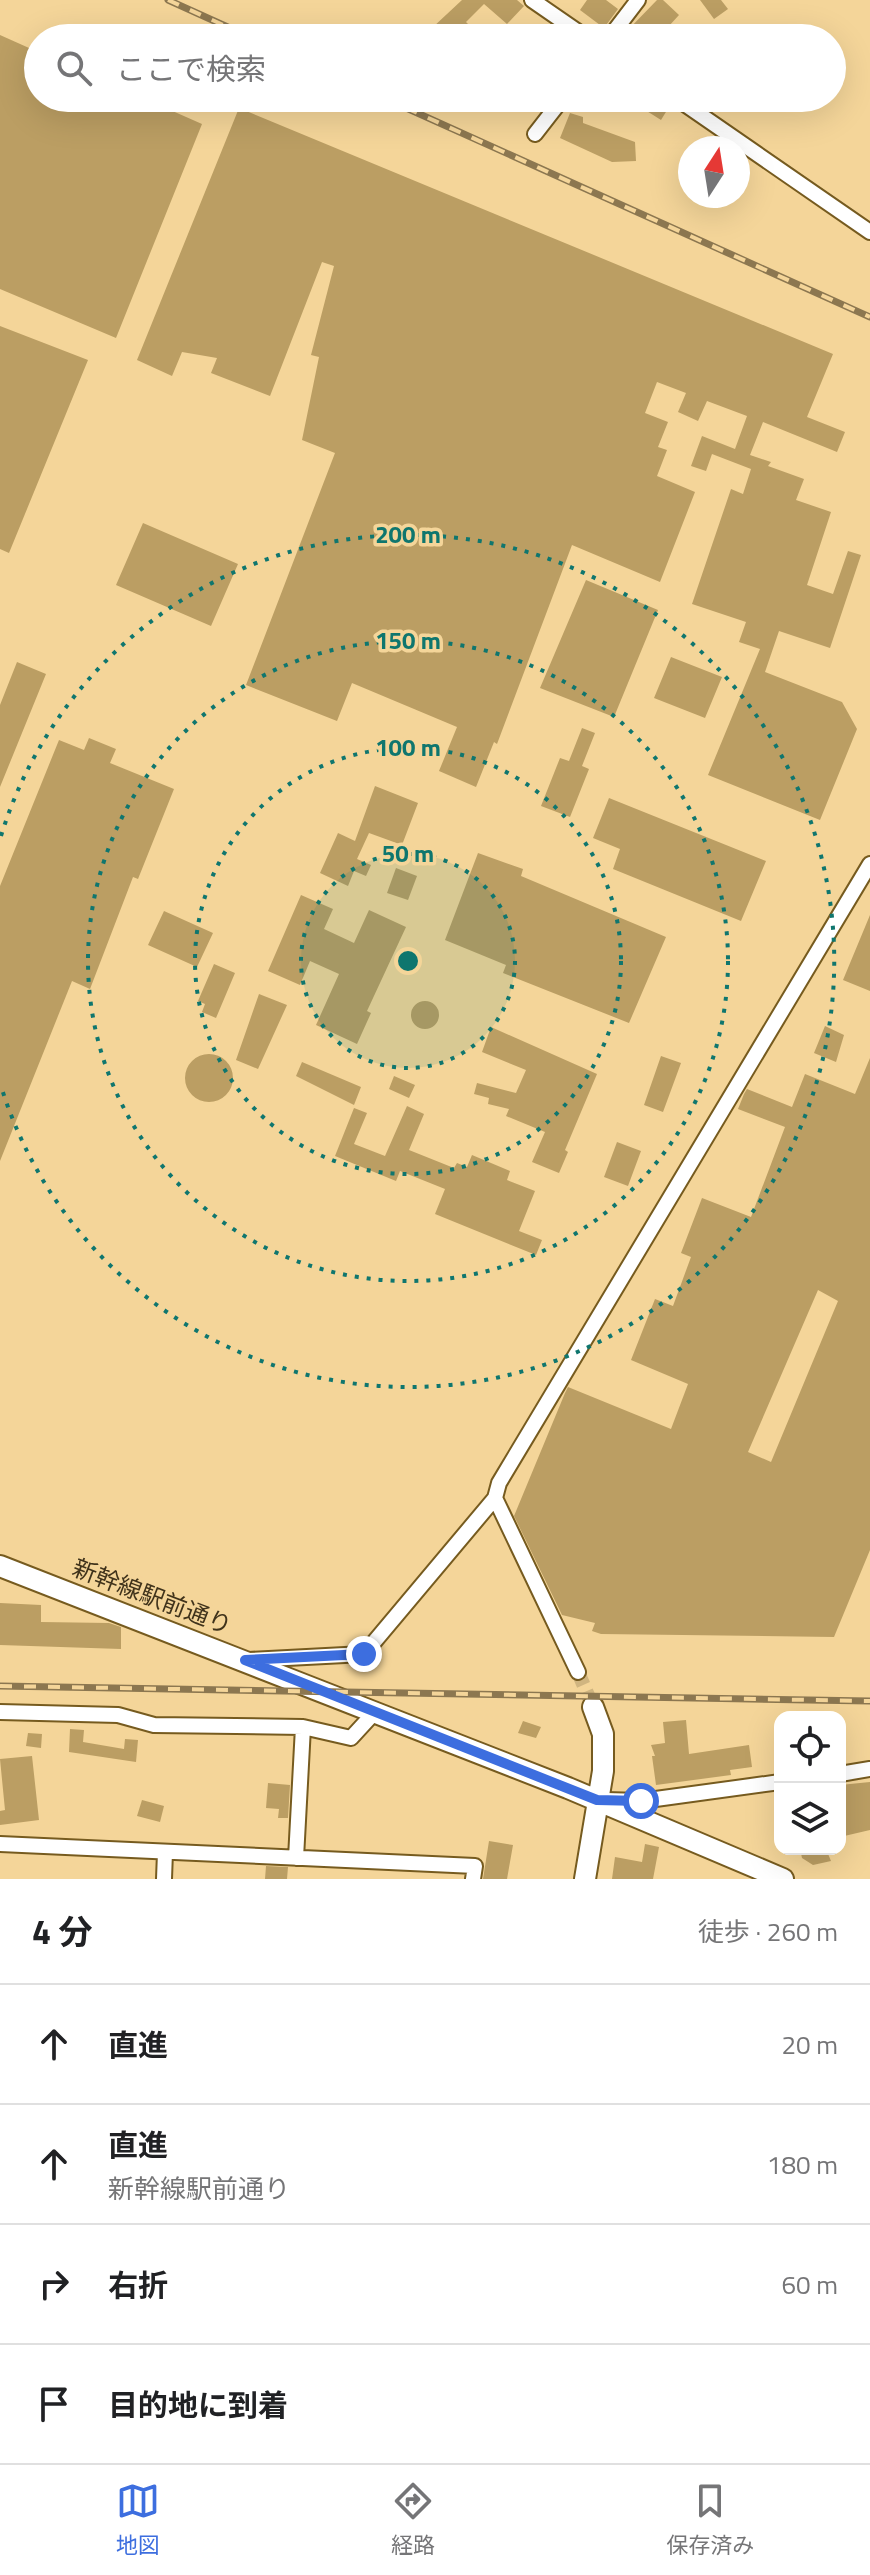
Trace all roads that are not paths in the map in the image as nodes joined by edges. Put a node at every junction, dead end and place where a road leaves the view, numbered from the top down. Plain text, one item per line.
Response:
1 (532, 0) edge
2 (638, 0) edge
3 (567, 24) edge
4 (620, 24) edge
5 (552, 112) edge
6 (696, 112) edge
7 (535, 134) dead end
8 (870, 232) edge
9 (870, 864) edge
10 (495, 1498) junction
11 (0, 1566) edge
12 (245, 1660) junction
13 (578, 1672) tunnel mouth
14 (593, 1707) tunnel mouth
15 (0, 1712) edge
16 (374, 1713) junction
17 (303, 1727) junction
18 (870, 1769) edge
19 (846, 1773) edge
20 (774, 1783) edge
21 (597, 1800) junction
22 (0, 1844) edge
23 (165, 1852) junction
24 (296, 1858) junction
25 (164, 1879) edge
26 (473, 1879) edge
27 (585, 1879) edge
28 (783, 1879) edge

1 - 3 street
2 - 4 street
5 - 7 street
6 - 8 street
9 - 10 street
10 - 12 street
10 - 13 street
11 - 12 street, 新幹線駅前通り
12 - 16 street, 新幹線駅前通り
14 - 21 street
15 - 17 street
16 - 17 street
16 - 21 street, 新幹線駅前通り
17 - 24 street
18 - 19 street
20 - 21 street
21 - 27 street
21 - 28 street, 新幹線駅前通り
22 - 23 street
23 - 24 street
23 - 25 street
24 - 26 street

